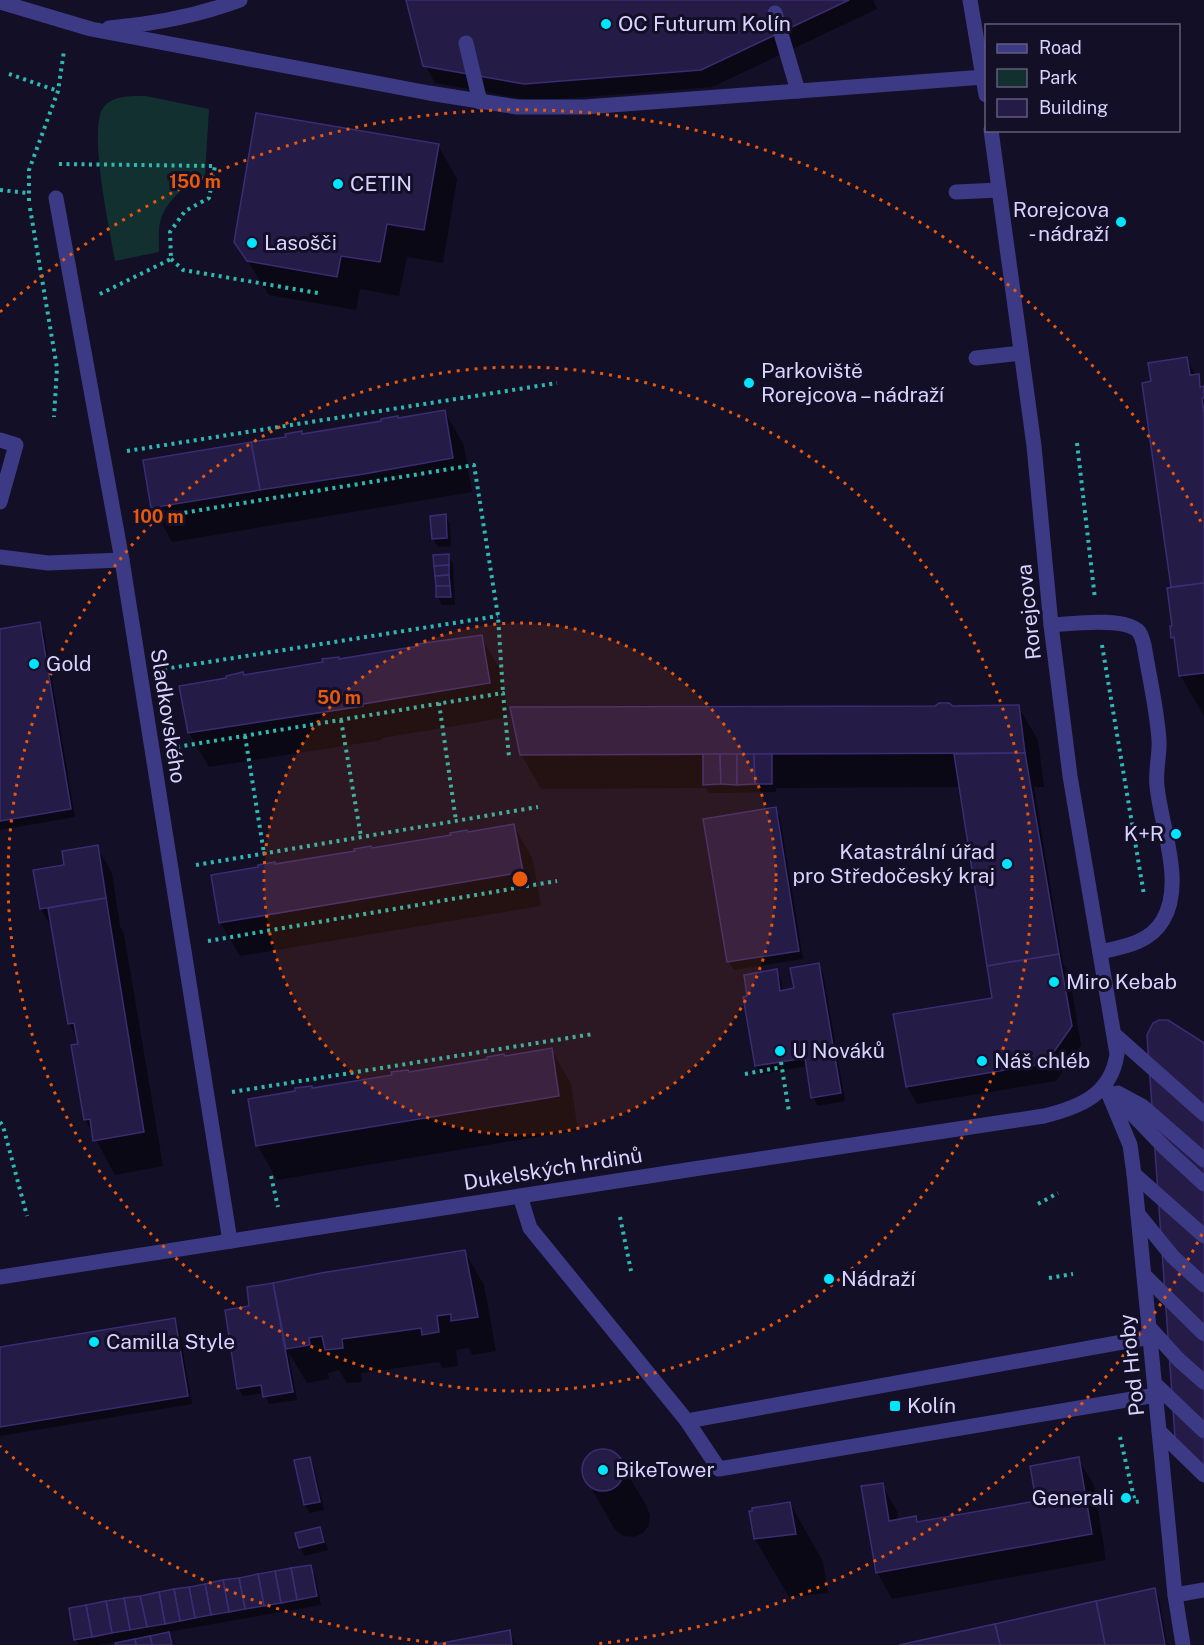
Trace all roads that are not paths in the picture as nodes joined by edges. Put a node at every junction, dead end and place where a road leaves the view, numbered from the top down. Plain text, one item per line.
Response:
1 (240, 0) edge
2 (970, 0) edge
3 (0, 2) edge
4 (775, 13) dead end
5 (91, 29) junction
6 (466, 43) dead end
7 (984, 76) junction
8 (985, 82) edge
9 (798, 92) junction
10 (480, 102) junction
11 (991, 132) edge
12 (999, 190) junction
13 (956, 192) dead end
14 (56, 198) dead end
15 (1021, 353) junction
16 (976, 358) dead end
17 (0, 440) edge
18 (4, 472) edge
19 (0, 501) edge
20 (0, 556) edge
21 (122, 560) junction
22 (1051, 625) junction
23 (1100, 952) junction
24 (1114, 1034) junction
25 (1105, 1085) junction
26 (1204, 1114) edge
27 (1204, 1160) edge
28 (1134, 1174) junction
29 (1204, 1184) edge
30 (520, 1196) junction
31 (1138, 1214) junction
32 (1204, 1236) edge
33 (230, 1241) junction
34 (1144, 1275) junction
35 (0, 1277) edge
36 (1204, 1285) edge
37 (1150, 1332) junction
38 (1204, 1334) edge
39 (1204, 1382) edge
40 (1155, 1390) junction
41 (687, 1421) junction
42 (1159, 1431) junction
43 (1204, 1431) edge
44 (1204, 1474) edge
45 (1204, 1590) edge
46 (1175, 1595) junction
47 (1183, 1645) edge

1 - 5 street
2 - 7 street
3 - 5 street
4 - 9 street
5 - 10 street
6 - 10 street
7 - 8 street
7 - 9 street
9 - 10 street
11 - 12 street, Rorejcova
12 - 13 street
12 - 15 street, Rorejcova
14 - 21 street, Sladkovského
15 - 16 street
15 - 22 street, Rorejcova
17 - 18 street
18 - 19 street
20 - 21 street
21 - 33 street, Sladkovského
22 - 23 street, Rorejcova
22 - 23 street
23 - 24 street, Rorejcova
24 - 25 street, Rorejcova
24 - 26 street
25 - 27 street
25 - 28 street, Pod Hroby
25 - 29 street
25 - 30 street, Dukelských hrdinů
28 - 31 street, Pod Hroby
28 - 32 street
30 - 33 street, Dukelských hrdinů
30 - 41 street
31 - 34 street, Pod Hroby
31 - 36 street
33 - 35 street, Dukelských hrdinů
34 - 37 street, Pod Hroby
34 - 38 street
37 - 39 street
37 - 40 street, Pod Hroby
37 - 41 street
40 - 41 street
40 - 42 street, Pod Hroby
40 - 43 street
42 - 44 street
42 - 46 street, Pod Hroby
45 - 46 street
46 - 47 street, Pod Hroby

